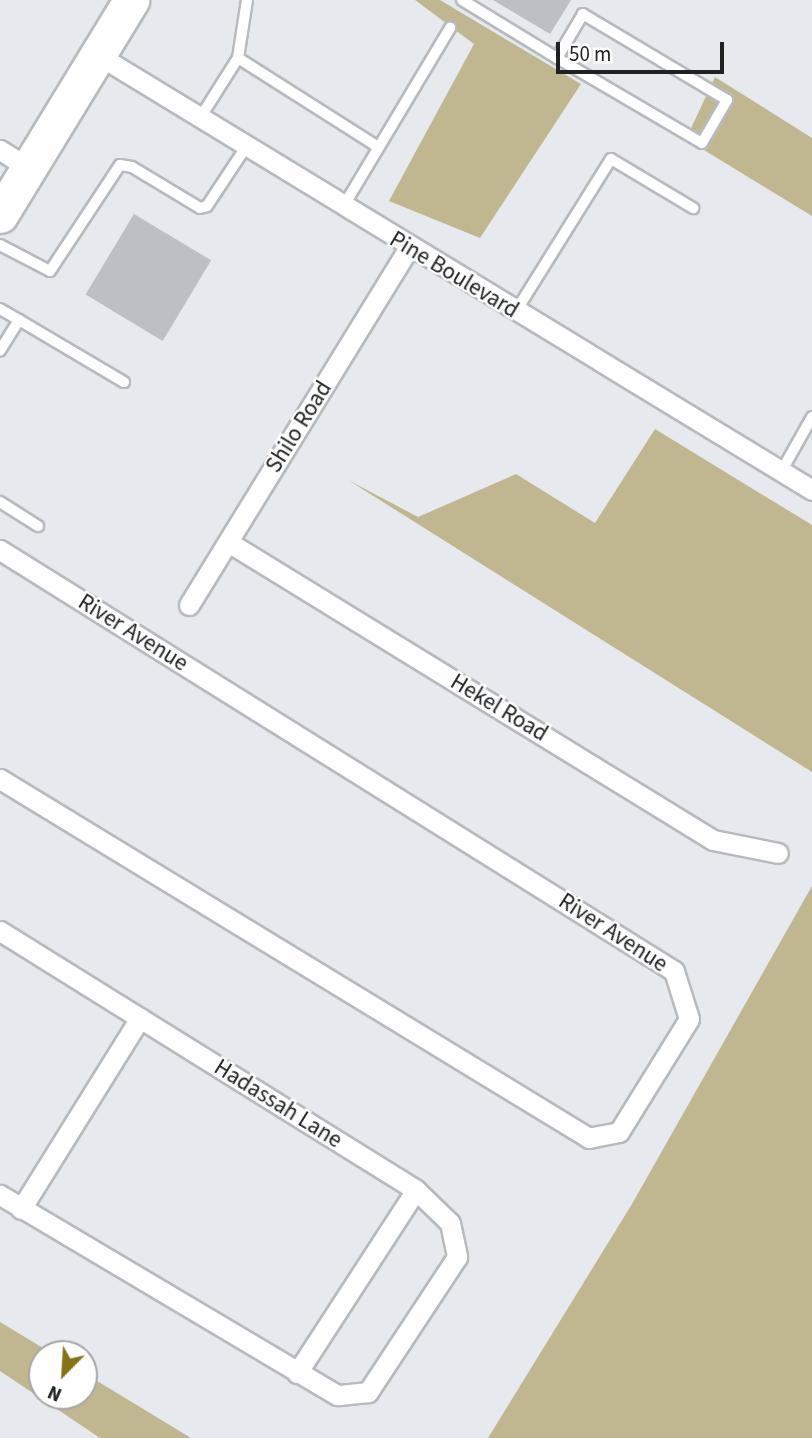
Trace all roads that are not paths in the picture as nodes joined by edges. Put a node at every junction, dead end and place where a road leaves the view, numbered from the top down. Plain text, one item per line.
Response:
1 (131, 0) edge
2 (247, 0) edge
3 (462, 0) edge
4 (450, 28) dead end
5 (98, 55) junction
6 (238, 58) junction
7 (557, 58) junction
8 (200, 118) junction
9 (246, 147) junction
10 (378, 147) junction
11 (14, 159) edge
12 (343, 207) junction
13 (693, 208) dead end
14 (0, 215) edge
15 (0, 245) edge
16 (409, 248) junction
17 (0, 309) edge
18 (516, 312) junction
19 (19, 320) junction
20 (0, 350) edge
21 (124, 382) dead end
22 (812, 417) edge
23 (781, 472) junction
24 (812, 490) edge
25 (0, 502) edge
26 (38, 526) dead end
27 (228, 542) junction
28 (0, 550) edge
29 (189, 605) dead end
30 (0, 779) edge
31 (778, 853) dead end
32 (0, 931) edge
33 (140, 1018) junction
34 (416, 1190) junction
35 (0, 1195) edge
36 (21, 1209) junction
37 (297, 1373) junction

1 - 5 highway
2 - 6 lane
3 - 7 lane
4 - 10 lane
5 - 8 street, Pine Boulevard
5 - 11 highway
6 - 8 lane
6 - 10 lane
7 - 7 lane
8 - 9 street, Pine Boulevard
9 - 12 street, Pine Boulevard
9 - 15 lane
10 - 12 lane
11 - 14 highway
12 - 16 street, Pine Boulevard
13 - 18 lane
16 - 18 street, Pine Boulevard
16 - 27 street, Shilo Road
17 - 19 lane
18 - 23 street, Pine Boulevard
19 - 20 lane
19 - 21 lane
22 - 23 lane
23 - 24 street, Pine Boulevard
25 - 26 lane
27 - 29 street, Shilo Road
27 - 31 street, Hekel Road
28 - 30 street, River Avenue
32 - 33 street, Hadassah Lane
33 - 34 street, Hadassah Lane
33 - 36 street
34 - 37 street
34 - 37 street, Hadassah Lane
35 - 36 street, Hadassah Lane
36 - 37 street, Hadassah Lane

